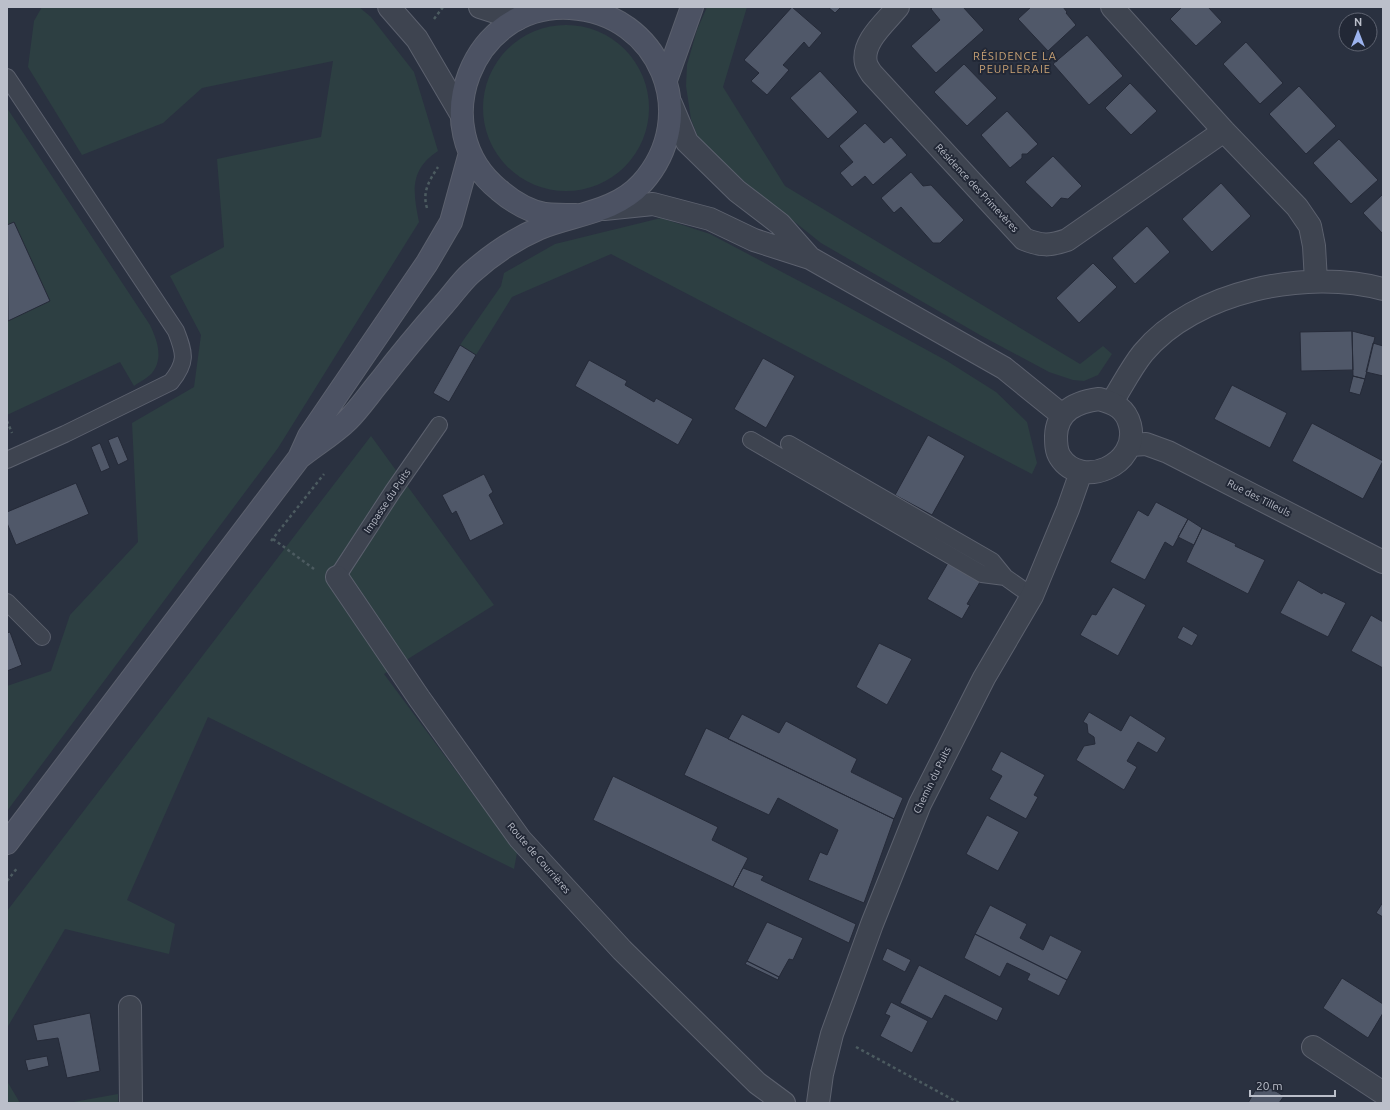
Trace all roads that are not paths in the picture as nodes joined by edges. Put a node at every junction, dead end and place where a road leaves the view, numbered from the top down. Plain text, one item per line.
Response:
1 (389, 7) edge
2 (480, 7) edge
3 (692, 7) edge
4 (898, 7) edge
5 (1112, 7) edge
6 (586, 8) edge
7 (517, 19) junction
8 (7, 77) edge
9 (666, 80) junction
10 (670, 104) junction
11 (461, 114) junction
12 (1224, 131) junction
13 (470, 153) junction
14 (604, 209) junction
15 (576, 215) junction
16 (810, 258) junction
17 (1316, 281) junction
18 (1383, 289) edge
19 (1112, 402) junction
20 (1062, 415) junction
21 (439, 425) dead end
22 (751, 440) dead end
23 (789, 444) dead end
24 (1131, 445) junction
25 (299, 458) junction
26 (7, 460) edge
27 (1081, 472) junction
28 (1383, 562) edge
29 (1005, 576) junction
30 (337, 577) joint
31 (1032, 596) junction
32 (7, 602) edge
33 (42, 637) dead end
34 (7, 843) edge
35 (130, 1007) dead end
36 (1314, 1047) dead end
37 (1383, 1093) edge
38 (131, 1103) edge
39 (784, 1103) edge
40 (818, 1103) edge

1 - 11 street
2 - 7 street
3 - 9 main road
4 - 12 street, Résidence des Primevères
5 - 12 street
6 - 7 main road
6 - 9 main road
7 - 11 main road
8 - 26 lane
9 - 10 main road
10 - 14 main road
10 - 16 street
11 - 13 main road
12 - 17 street
13 - 15 main road
13 - 25 main road
14 - 15 main road
14 - 16 street
15 - 25 main road
16 - 20 street
17 - 18 street
17 - 19 street
19 - 20 street
19 - 24 street
20 - 27 street
21 - 30 lane, Impasse du Puits
22 - 29 lane
23 - 29 lane
24 - 27 street
24 - 28 street, Rue des Tilleuls
25 - 34 main road
27 - 31 street, Chemin du Puits
29 - 31 lane
30 - 39 street, Route de Courrières
31 - 40 street, Chemin du Puits
32 - 33 lane
35 - 38 street
36 - 37 street

